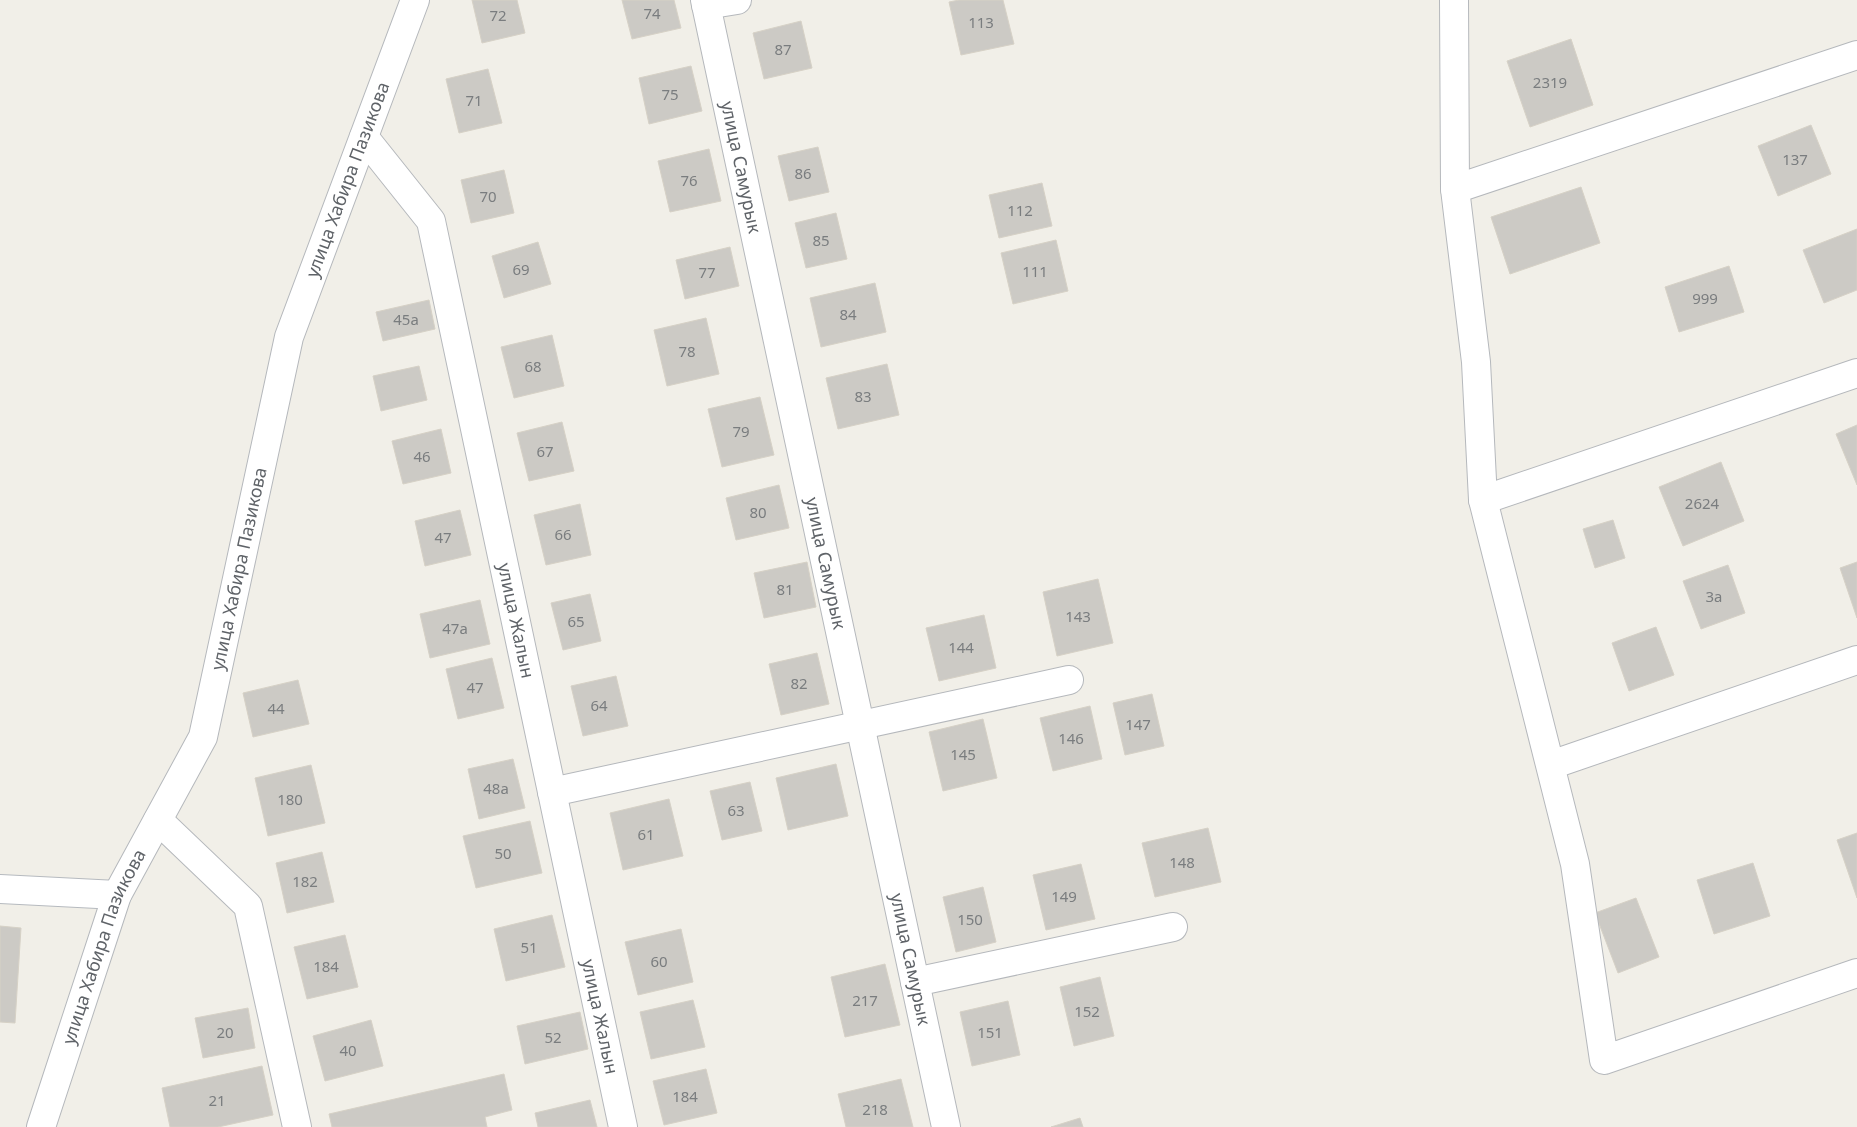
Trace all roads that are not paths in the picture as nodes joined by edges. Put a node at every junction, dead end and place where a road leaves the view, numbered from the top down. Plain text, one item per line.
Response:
1 (415, 0) edge
2 (737, 0) edge
3 (1454, 0) edge
4 (705, 3) edge
5 (1857, 55) edge
6 (364, 137) junction
7 (1455, 189) junction
8 (1857, 373) edge
9 (1483, 500) junction
10 (1857, 660) edge
11 (1069, 680) dead end
12 (860, 726) junction
13 (1551, 765) junction
14 (552, 792) junction
15 (158, 820) junction
16 (0, 888) edge
17 (117, 895) junction
18 (1173, 927) dead end
19 (1857, 973) edge
20 (915, 982) junction
21 (41, 1127) edge
22 (297, 1127) edge
23 (623, 1127) edge
24 (946, 1127) edge

1 - 6 street, улица Хабира Пазикова
2 - 4 street
3 - 7 street
4 - 12 street, улица Самурык
5 - 7 street
6 - 14 street, улица Жалын
6 - 15 street, улица Хабира Пазикова
7 - 9 street
8 - 9 street
9 - 13 street
10 - 13 street
11 - 12 street
12 - 14 street
12 - 20 street, улица Самурык
13 - 19 street
14 - 23 street, улица Жалын
15 - 17 street, улица Хабира Пазикова
15 - 22 street
16 - 17 street
17 - 21 street, улица Хабира Пазикова
18 - 20 street
20 - 24 street, улица Самурык

